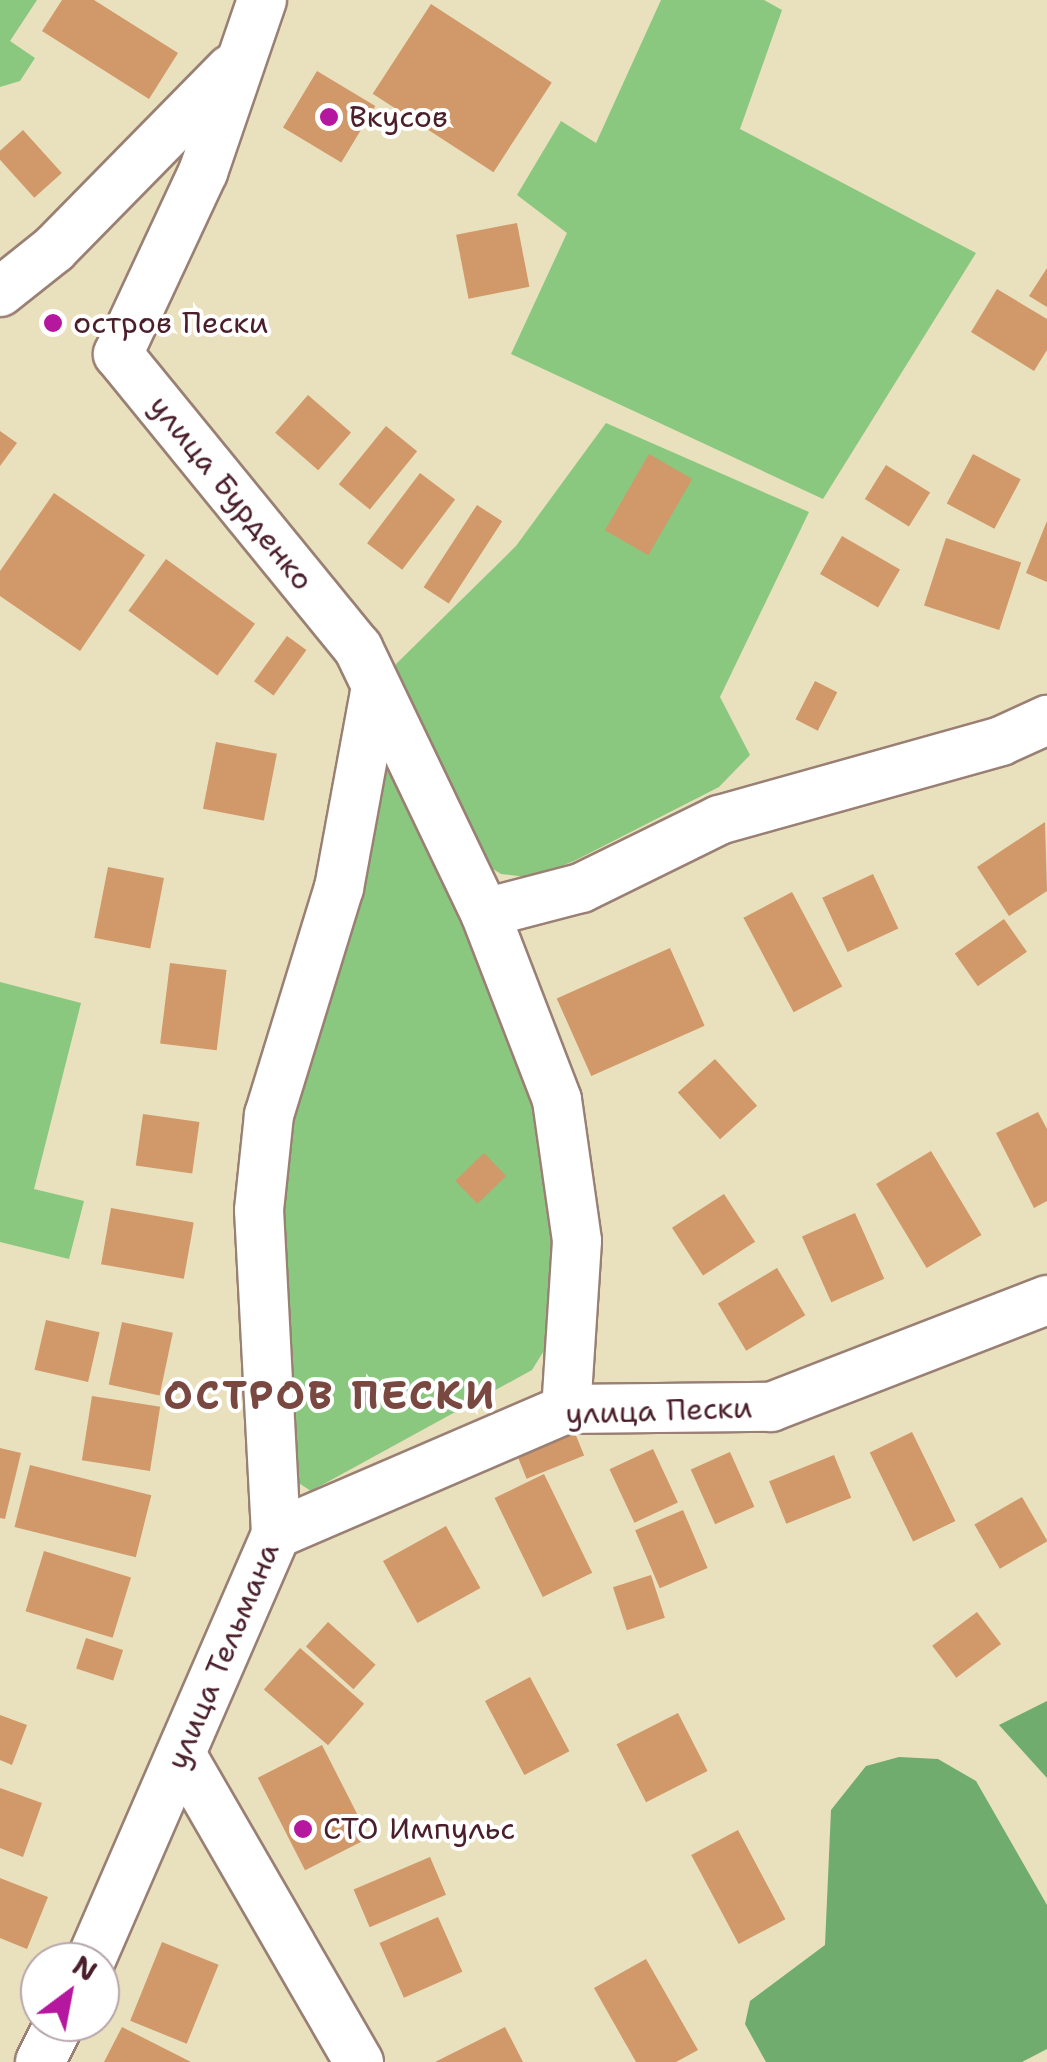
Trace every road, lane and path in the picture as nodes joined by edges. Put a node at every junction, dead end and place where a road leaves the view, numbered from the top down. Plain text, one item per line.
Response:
1 (262, 0) edge
2 (237, 62) junction
3 (0, 292) edge
4 (376, 687) junction
5 (1047, 720) edge
6 (485, 914) junction
7 (1047, 1300) edge
8 (566, 1409) junction
9 (276, 1534) junction
10 (181, 1754) junction
11 (99, 1942) edge
12 (359, 2062) edge

1 - 2 street, улица Бурденко
2 - 3 street, улица Бурденко
2 - 4 street, улица Бурденко
4 - 6 street, улица Бурденко
4 - 9 street, улица Тельмана
5 - 6 street
6 - 8 street, улица Бурденко
7 - 8 street, улица Пески
8 - 9 street, улица Пески
9 - 10 street, улица Тельмана
10 - 11 street, улица Тельмана
10 - 12 street

